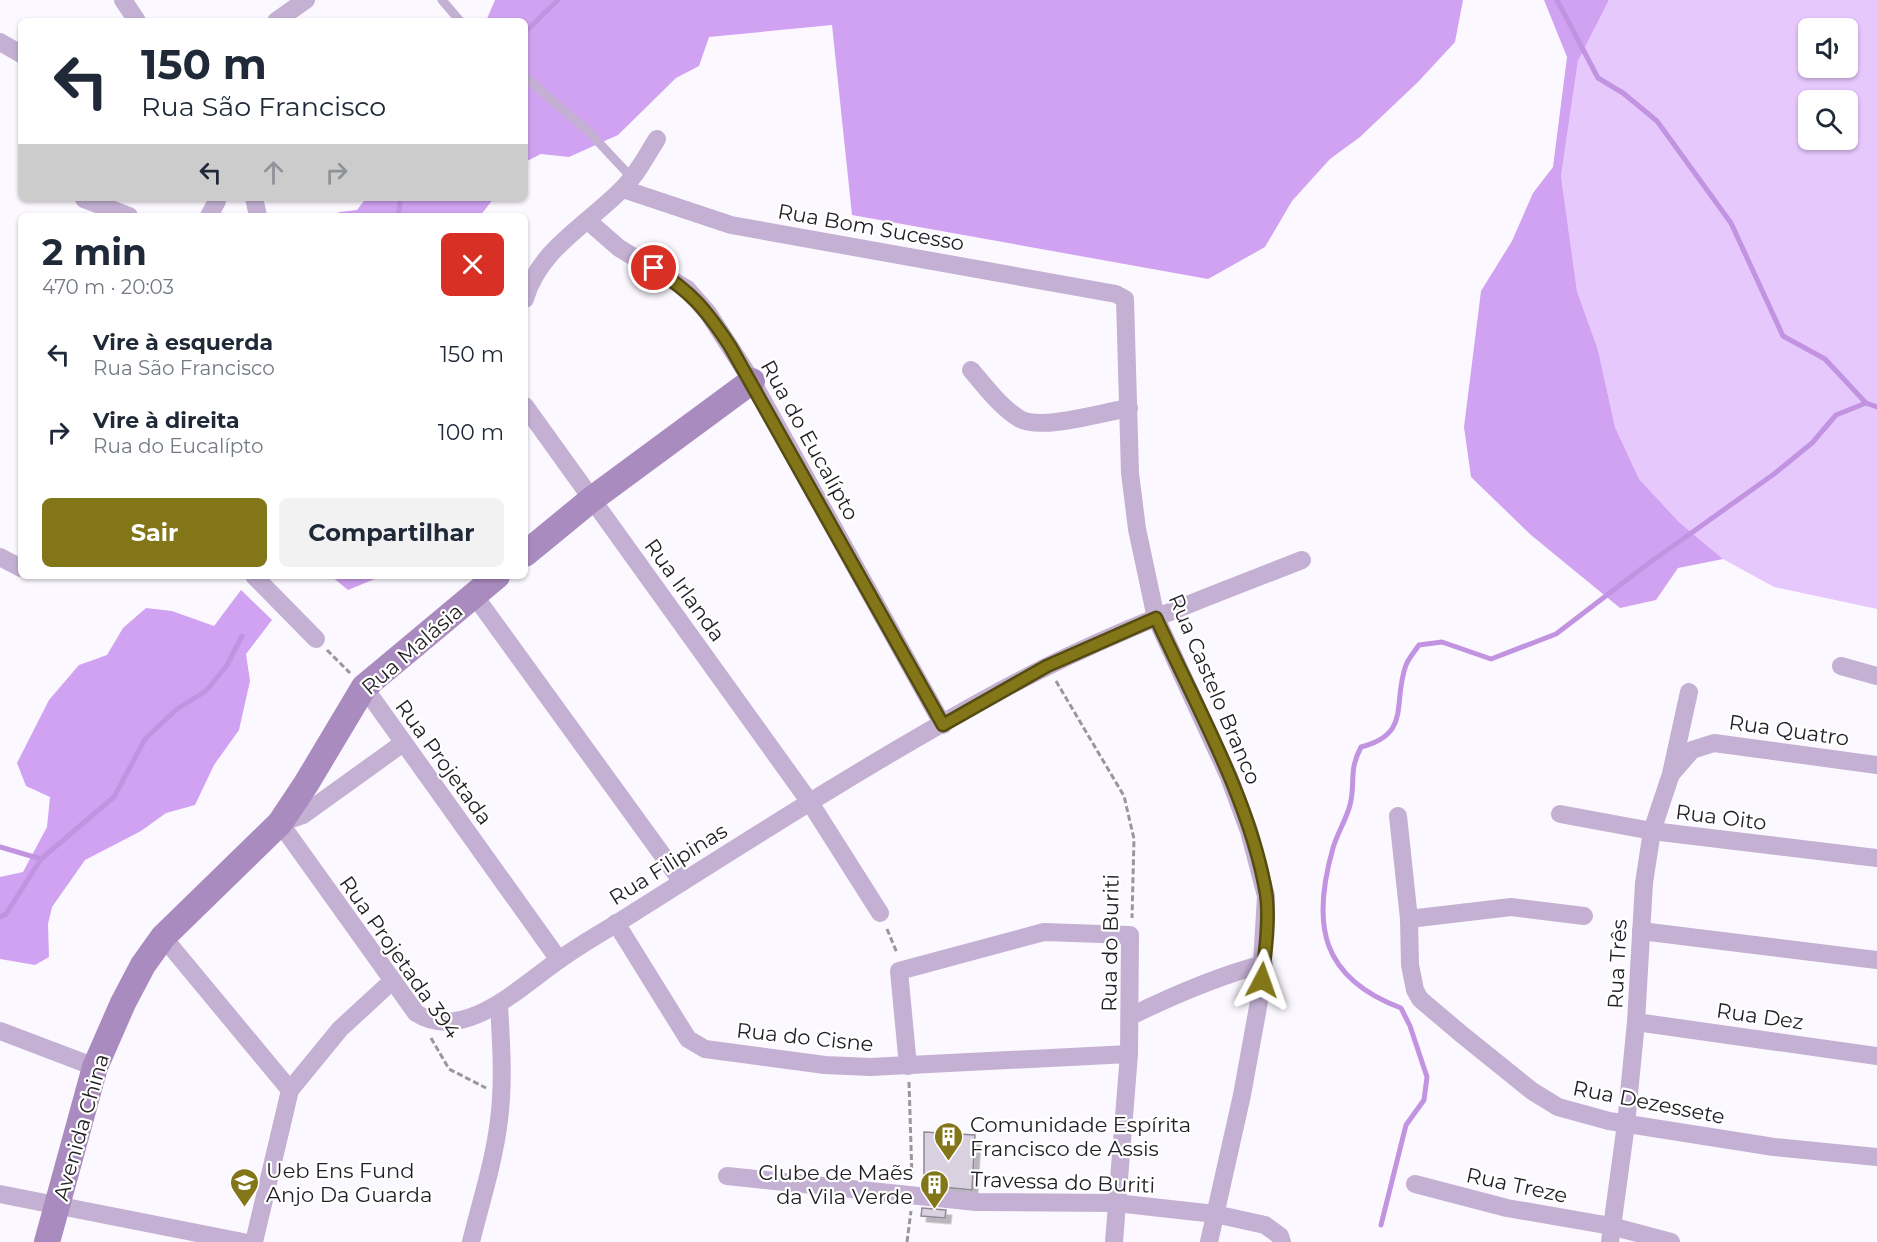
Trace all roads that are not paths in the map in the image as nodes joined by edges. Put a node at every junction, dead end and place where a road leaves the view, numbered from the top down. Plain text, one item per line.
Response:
1 (123, 0) edge
2 (306, 0) edge
3 (442, 0) edge
4 (135, 18) edge
5 (280, 18) edge
6 (457, 18) edge
7 (0, 42) edge
8 (18, 52) edge
9 (528, 80) edge
10 (657, 139) dead end
11 (627, 184) junction
12 (83, 204) edge
13 (118, 213) edge
14 (588, 221) junction
15 (528, 290) edge
16 (1116, 294) joint
17 (970, 370) dead end
18 (752, 381) junction
19 (1129, 408) junction
20 (528, 410) edge
21 (592, 499) junction
22 (528, 552) edge
23 (0, 557) edge
24 (1302, 560) dead end
25 (18, 566) edge
26 (257, 579) edge
27 (493, 579) edge
28 (474, 595) junction
29 (1156, 618) junction
30 (316, 639) road end
31 (1841, 666) dead end
32 (1877, 676) edge
33 (364, 687) junction
34 (1689, 692) dead end
35 (943, 725) junction
36 (403, 743) junction
37 (1877, 765) edge
38 (1671, 774) junction
39 (809, 801) junction
40 (1560, 814) dead end
41 (1398, 816) dead end
42 (280, 823) junction
43 (1652, 831) junction
44 (1877, 858) edge
45 (682, 882) junction
46 (880, 913) road end
47 (1584, 916) dead end
48 (1409, 919) junction
49 (616, 923) junction
50 (1641, 931) junction
51 (163, 937) junction
52 (559, 960) junction
53 (1877, 960) edge
54 (1264, 964) junction
55 (391, 982) junction
56 (499, 1004) junction
57 (416, 1013) joint
58 (1131, 1016) junction
59 (1636, 1022) junction
60 (0, 1031) edge
61 (1129, 1054) junction
62 (1877, 1056) edge
63 (909, 1066) junction
64 (95, 1067) junction
65 (290, 1090) junction
66 (1626, 1124) junction
67 (1877, 1157) edge
68 (727, 1176) dead end
69 (1415, 1184) dead end
70 (0, 1194) edge
71 (1116, 1203) junction
72 (57, 1207) junction
73 (1215, 1214) junction
74 (1610, 1234) edge
75 (47, 1242) edge
76 (243, 1242) edge
77 (254, 1242) edge
78 (471, 1242) edge
79 (1113, 1242) edge
80 (1209, 1242) edge
81 (1282, 1242) edge
82 (1671, 1242) edge

1 - 4 street
2 - 5 street
3 - 6 lane
7 - 8 street
9 - 11 lane
10 - 11 street
11 - 14 street
11 - 16 street, Rua Bom Sucesso
12 - 13 street
14 - 15 street
14 - 18 street, Rua do Eucalípto
16 - 19 street, Rua Castelo Branco
17 - 19 street
18 - 21 street
18 - 35 street, Rua do Eucalípto
19 - 29 street, Rua Castelo Branco
20 - 21 street, Rua Irlanda
21 - 22 street
21 - 39 street, Rua Irlanda
23 - 25 street
24 - 29 street, Rua Filipinas
26 - 30 street
27 - 28 street, Rua Malásia
28 - 33 street, Rua Malásia
28 - 45 street
29 - 35 street, Rua Filipinas
29 - 54 street, Rua Castelo Branco
31 - 32 street
33 - 36 street, Rua Projetada
33 - 42 street, Rua Malásia
34 - 38 street, Rua Três
35 - 39 street, Rua Filipinas
36 - 42 street
36 - 52 street, Rua Projetada
37 - 38 street, Rua Quatro
38 - 43 street, Rua Três
39 - 45 street, Rua Filipinas
39 - 46 street, Rua Irlanda
40 - 43 street, Rua Oito
41 - 48 street, Rua Dezessete
42 - 51 street, Avenida China
42 - 55 street, Rua Projetada 394
43 - 44 street, Rua Oito
43 - 50 street, Rua Três
45 - 49 street, Rua Filipinas
47 - 48 street
48 - 66 street, Rua Dezessete
49 - 52 street, Rua Filipinas
49 - 63 street, Rua do Cisne
50 - 53 street
50 - 59 street, Rua Três
51 - 64 street, Avenida China
51 - 65 street
52 - 56 street, Rua Filipinas
54 - 58 street
54 - 73 street, Rua Castelo Branco
55 - 57 street, Rua Projetada 394
55 - 65 street
56 - 57 street, Rua Filipinas
56 - 78 street
58 - 61 street, Rua do Buriti
58 - 63 street, Rua do Buriti
59 - 62 street, Rua Dez
59 - 66 street, Rua Três
60 - 64 street
61 - 63 street, Rua do Cisne
61 - 71 street, Rua do Buriti
64 - 72 street, Avenida China
65 - 77 street
66 - 67 street, Rua Dezessete
66 - 74 street, Rua Três
68 - 71 street, Travessa do Buriti
69 - 74 street, Rua Treze
70 - 72 street
71 - 73 street, Travessa do Buriti
71 - 79 street, Rua do Buriti
72 - 75 street, Avenida China
72 - 76 street
73 - 80 street, Rua Castelo Branco
73 - 81 street, Travessa do Buriti
74 - 82 street, Rua Treze

